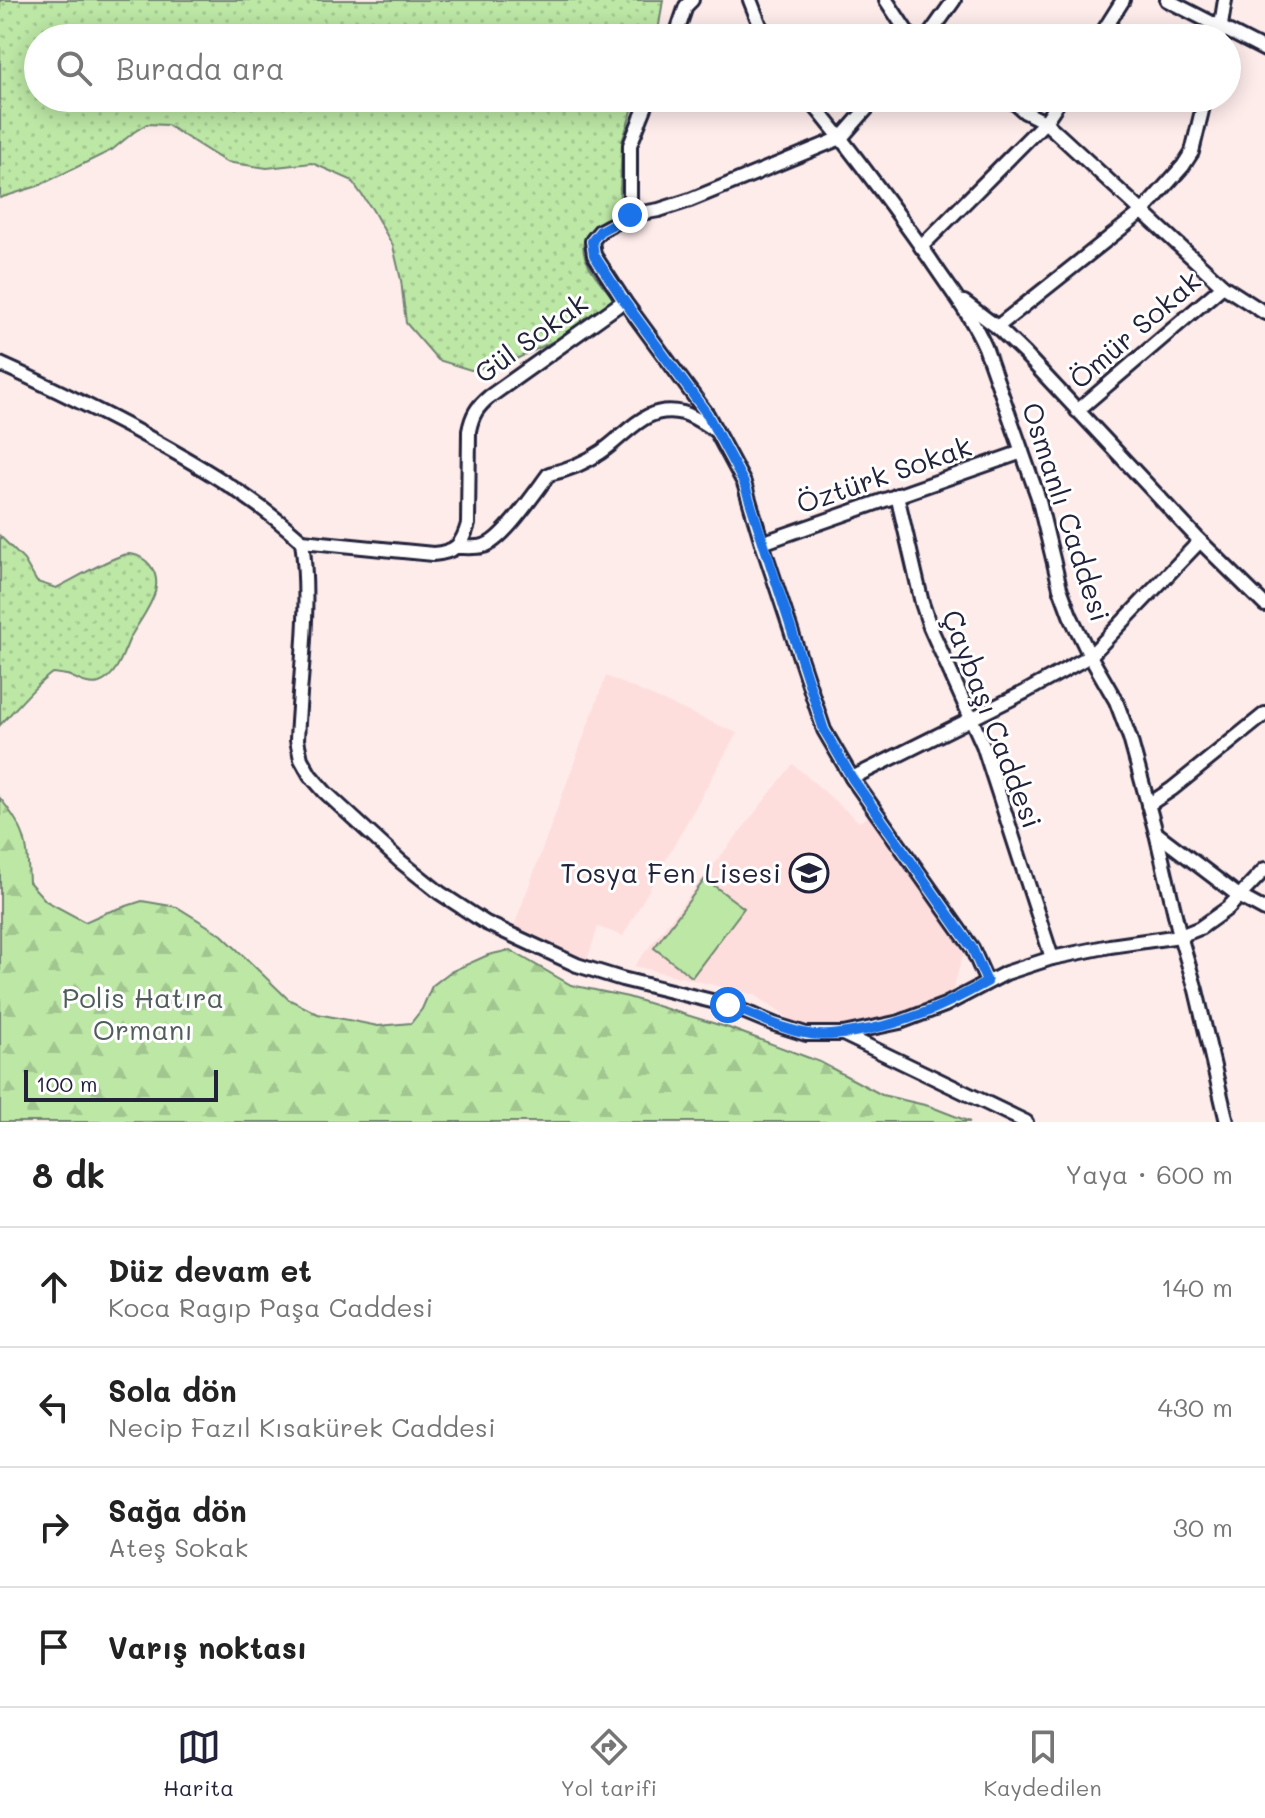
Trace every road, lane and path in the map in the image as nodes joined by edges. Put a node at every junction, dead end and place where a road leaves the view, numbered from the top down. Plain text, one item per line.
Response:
1 (692, 0) edge
2 (750, 0) edge
3 (886, 0) edge
4 (954, 0) edge
5 (1123, 0) edge
6 (1167, 0) edge
7 (1225, 0) edge
8 (680, 24) edge
9 (759, 24) edge
10 (902, 24) edge
11 (940, 24) edge
12 (1108, 24) edge
13 (1207, 24) edge
14 (1221, 24) edge
15 (1241, 40) edge
16 (1265, 50) edge
17 (643, 112) edge
18 (820, 112) edge
19 (864, 112) edge
20 (1025, 112) edge
21 (1052, 112) edge
22 (1202, 112) edge
23 (1045, 122) junction
24 (841, 138) junction
25 (1143, 211) junction
26 (630, 215) junction
27 (921, 247) junction
28 (1223, 286) junction
29 (955, 296) junction
30 (624, 301) junction
31 (1265, 313) edge
32 (997, 327) junction
33 (0, 364) edge
34 (1077, 411) junction
35 (716, 431) junction
36 (1022, 452) junction
37 (897, 495) junction
38 (302, 541) junction
39 (1200, 541) junction
40 (762, 543) junction
41 (457, 547) junction
42 (1265, 605) edge
43 (1090, 656) junction
44 (1265, 714) edge
45 (973, 719) junction
46 (852, 778) junction
47 (1148, 805) junction
48 (1156, 833) junction
49 (1265, 869) edge
50 (1239, 896) junction
51 (1265, 910) edge
52 (1180, 936) junction
53 (1052, 958) junction
54 (987, 982) junction
55 (843, 1034) junction
56 (1026, 1122) edge
57 (1227, 1122) edge

1 - 8 street
2 - 9 street
3 - 10 street
4 - 11 street
5 - 12 street
6 - 13 street
7 - 14 street
15 - 16 street
17 - 26 street
18 - 24 street, Osmanlı Caddesi
19 - 24 street
20 - 23 street
21 - 23 street
22 - 25 street
23 - 25 street
23 - 27 street
24 - 26 street
24 - 27 street, Osmanlı Caddesi
25 - 28 street
25 - 32 street
26 - 30 street
27 - 29 street, Osmanlı Caddesi
28 - 31 street
28 - 34 street, Ömür Sokak
29 - 32 street
29 - 36 street, Osmanlı Caddesi
30 - 35 street
30 - 41 street, Gül Sokak
32 - 34 street
33 - 38 street
34 - 39 street
35 - 40 street
35 - 41 street
36 - 37 street, Öztürk Sokak
36 - 43 street, Osmanlı Caddesi
37 - 40 street, Öztürk Sokak
37 - 45 street, Çaybaşı Caddesi
38 - 41 street
38 - 55 street
39 - 42 street
39 - 43 street
40 - 46 street
43 - 45 street
43 - 47 street, Osmanlı Caddesi
44 - 47 street
45 - 46 street
45 - 53 street, Çaybaşı Caddesi
46 - 54 street
47 - 48 street, Osmanlı Caddesi
48 - 50 street
48 - 52 street, Osmanlı Caddesi
49 - 50 street
50 - 51 street
50 - 52 street
52 - 53 street
52 - 57 street, Osmanlı Caddesi
53 - 54 street
54 - 55 street
55 - 56 street

